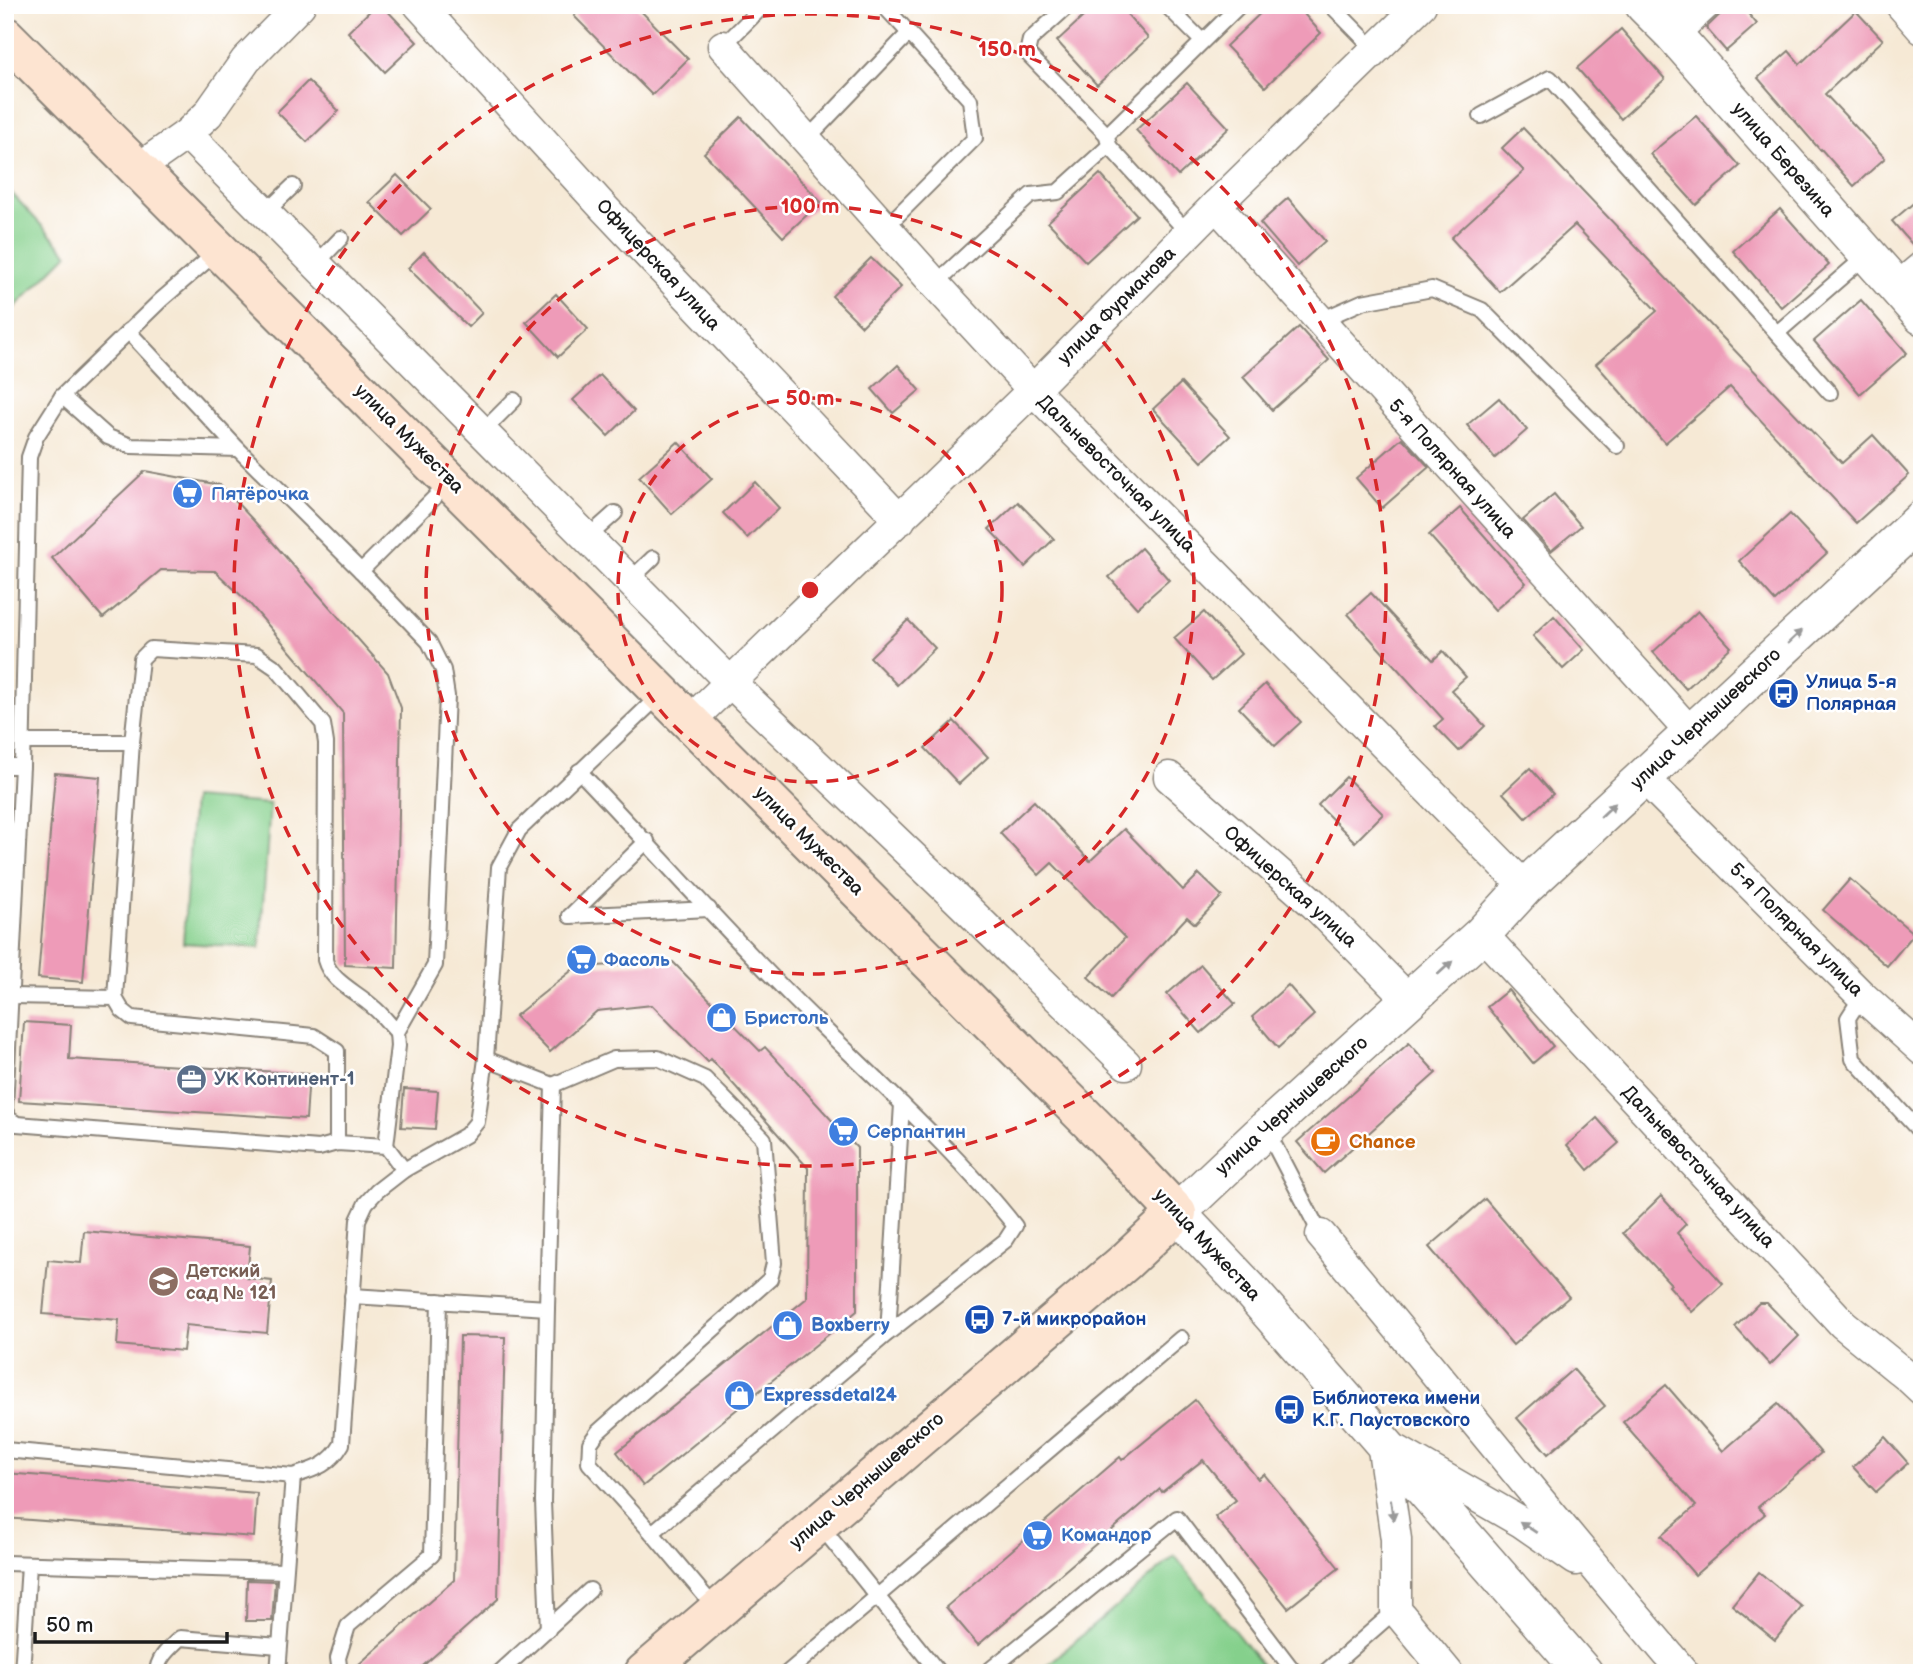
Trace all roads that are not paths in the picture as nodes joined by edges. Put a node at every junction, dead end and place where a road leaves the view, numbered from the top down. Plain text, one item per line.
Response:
1 (300, 5) edge
2 (419, 5) edge
3 (764, 5) edge
4 (883, 5) edge
5 (1069, 5) edge
6 (1166, 5) edge
7 (1240, 5) edge
8 (1331, 5) edge
9 (1421, 5) edge
10 (1644, 5) edge
11 (1705, 5) edge
12 (1901, 5) edge
13 (1922, 29) edge
14 (909, 33) junction
15 (1673, 34) junction
16 (5, 36) edge
17 (1202, 41) junction
18 (723, 46) joint
19 (1375, 50) junction
20 (1481, 116) dead end
21 (187, 134) junction
22 (807, 139) junction
23 (1108, 140) junction
24 (136, 170) junction
25 (293, 186) dead end
26 (1216, 205) junction
27 (265, 213) junction
28 (885, 228) junction
29 (1188, 233) junction
30 (341, 238) dead end
31 (218, 251) junction
32 (1866, 256) junction
33 (316, 264) junction
34 (1909, 278) edge
35 (935, 284) junction
36 (1922, 316) edge
37 (1319, 321) junction
38 (128, 331) junction
39 (1777, 333) junction
40 (1033, 390) junction
41 (1830, 393) dead end
42 (62, 396) junction
43 (514, 400) dead end
44 (482, 431) junction
45 (1617, 446) dead end
46 (238, 449) junction
47 (451, 481) junction
48 (615, 513) dead end
49 (1922, 519) edge
50 (900, 520) junction
51 (588, 537) junction
52 (653, 558) dead end
53 (361, 571) junction
54 (631, 580) junction
55 (730, 682) junction
56 (662, 693) junction
57 (690, 721) junction
58 (1690, 732) junction
59 (23, 742) junction
60 (132, 742) junction
61 (5, 766) edge
62 (22, 766) junction
63 (579, 771) junction
64 (1169, 777) dead end
65 (1643, 777) junction
66 (647, 841) junction
67 (1525, 887) junction
68 (709, 909) junction
69 (1482, 934) junction
70 (12, 996) junction
71 (1862, 996) junction
72 (115, 998) junction
73 (1409, 1000) junction
74 (397, 1032) junction
75 (1922, 1050) edge
76 (486, 1059) junction
77 (1126, 1063) dead end
78 (553, 1085) junction
79 (902, 1104) junction
80 (5, 1110) edge
81 (1266, 1129) junction
82 (1922, 1134) edge
83 (337, 1143) junction
84 (386, 1146) junction
85 (404, 1170) junction
86 (1177, 1213) junction
87 (1321, 1236) joint
88 (352, 1296) junction
89 (439, 1301) junction
90 (547, 1308) junction
91 (888, 1333) junction
92 (1181, 1338) dead end
93 (1922, 1390) edge
94 (1382, 1442) junction
95 (5, 1450) edge
96 (293, 1476) junction
97 (818, 1523) junction
98 (652, 1533) junction
99 (5, 1563) edge
100 (29, 1565) junction
101 (285, 1571) junction
102 (1604, 1580) junction
103 (590, 1590) dead end
104 (877, 1597) junction
105 (1396, 1610) junction
106 (717, 1611) junction
107 (548, 1630) junction
108 (279, 1647) junction
109 (1289, 1670) edge
110 (22, 1673) edge
111 (157, 1673) edge
112 (278, 1673) edge
113 (340, 1673) edge
114 (499, 1673) edge
115 (644, 1673) edge
116 (787, 1673) edge
117 (939, 1673) edge
118 (986, 1673) edge
119 (1324, 1673) edge
120 (1448, 1673) edge
121 (1584, 1673) edge
122 (1684, 1673) edge

1 - 21 street
2 - 50 street, Офицерская улица
3 - 18 lane
4 - 14 lane
5 - 23 lane
6 - 17 lane
7 - 17 lane
8 - 19 lane
9 - 19 street, улица Фурманова
10 - 15 street, улица Березина
11 - 15 street
12 - 13 street
14 - 22 lane
14 - 28 lane
15 - 32 street, улица Березина
16 - 24 main road, улица Мужества
17 - 23 lane
18 - 22 street, Дальневосточная улица
19 - 26 street, улица Фурманова
20 - 39 lane
21 - 24 street
21 - 27 street
22 - 28 street, Дальневосточная улица
23 - 29 lane
23 - 35 lane
24 - 31 main road, улица Мужества
25 - 27 lane
26 - 29 street, улица Фурманова
26 - 37 street, 5-я Полярная улица
27 - 33 street
28 - 35 street, Дальневосточная улица
29 - 40 street, улица Фурманова
30 - 33 lane
31 - 38 lane
31 - 47 main road, улица Мужества
32 - 34 street, улица Березина
32 - 39 lane
33 - 44 street
34 - 36 street, улица Березина
35 - 40 street, Дальневосточная улица
37 - 45 lane
37 - 58 street, 5-я Полярная улица
38 - 42 lane
38 - 46 lane
39 - 41 lane
40 - 50 street, улица Фурманова
40 - 67 street, Дальневосточная улица
42 - 46 lane
42 - 59 lane
43 - 44 lane
44 - 51 street
46 - 53 lane
47 - 53 lane
47 - 56 main road, улица Мужества
48 - 51 lane
58 -> 49 street, улица Чернышевского
50 - 55 street, улица Фурманова
51 - 54 street
52 - 54 lane
53 - 74 lane
54 - 55 street
55 - 57 street, улица Фурманова
55 - 77 street
56 - 57 main road, улица Мужества
56 - 63 lane
57 - 86 main road, улица Мужества
58 - 65 street, улица Чернышевского
59 - 60 lane
59 - 62 lane
60 - 72 lane
60 - 74 lane
61 - 62 lane
62 - 70 lane
63 - 66 lane
63 - 76 lane
64 - 73 street, Офицерская улица
67 -> 65 street, улица Чернышевского
65 - 71 street, 5-я Полярная улица
66 - 68 lane
66 - 68 lane
67 - 69 street, улица Чернышевского
68 - 79 lane
73 -> 69 street, улица Чернышевского
69 - 93 street, Дальневосточная улица
70 - 72 lane
70 - 80 lane
71 - 75 street, 5-я Полярная улица
71 - 82 lane
72 - 83 lane
73 - 81 street, улица Чернышевского
74 - 84 lane
76 - 78 lane
76 - 85 lane
78 - 90 lane
78 - 98 lane
79 - 91 lane
79 - 91 lane
80 - 83 lane
81 - 86 street, улица Чернышевского
81 - 87 lane
83 - 84 lane
84 - 85 lane
85 - 88 lane
86 - 94 street, улица Мужества
86 - 97 main road, улица Чернышевского
87 - 102 street
88 - 89 lane
88 - 96 lane
89 - 90 lane
89 - 113 lane
90 - 107 lane
91 - 98 lane
92 - 104 lane
102 -> 94 street
94 -> 105 street
94 - 121 street, улица Мужества
95 - 96 lane
96 - 101 lane
97 - 104 lane
97 - 106 main road, улица Чернышевского
98 - 106 lane
99 - 100 lane
100 - 101 lane
100 - 110 lane
101 - 108 lane
102 - 122 street
103 - 107 lane
104 - 116 lane
104 - 117 lane
105 - 119 lane
105 - 120 street
106 - 115 main road, улица Чернышевского
107 - 114 lane
108 - 111 lane
108 - 112 lane
109 - 118 lane

